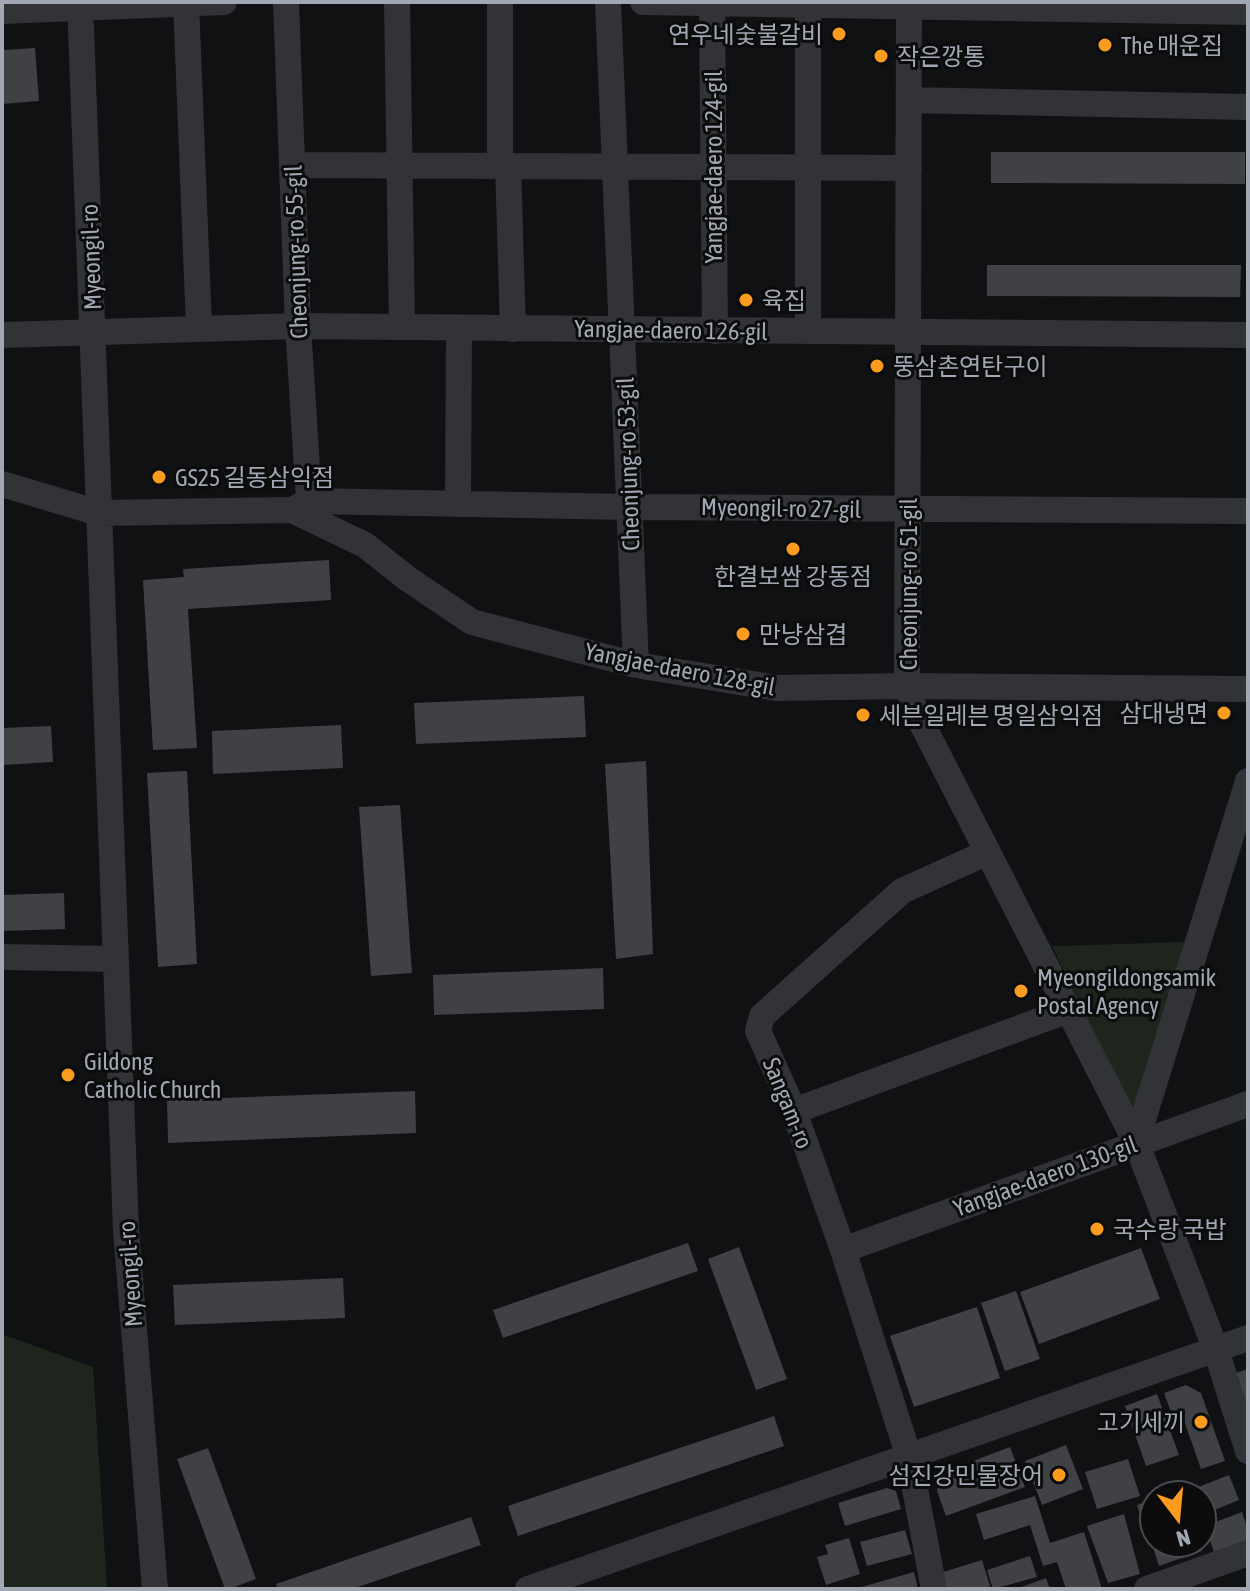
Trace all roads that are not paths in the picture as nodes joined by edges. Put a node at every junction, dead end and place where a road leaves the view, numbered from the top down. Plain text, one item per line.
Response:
1 (224, 2) edge
2 (286, 2) edge
3 (397, 2) edge
4 (500, 2) edge
5 (608, 2) edge
6 (643, 2) edge
7 (186, 3) edge
8 (698, 3) edge
9 (80, 5) edge
10 (808, 5) junction
11 (909, 5) edge
12 (1043, 6) edge
13 (2, 11) edge
14 (1248, 12) edge
15 (909, 100) junction
16 (1248, 107) edge
17 (292, 165) junction
18 (400, 165) junction
19 (504, 166) junction
20 (616, 168) junction
21 (713, 168) junction
22 (809, 168) junction
23 (909, 168) junction
24 (298, 326) junction
25 (402, 327) junction
26 (199, 328) junction
27 (459, 328) junction
28 (513, 329) junction
29 (623, 330) junction
30 (94, 331) junction
31 (715, 331) junction
32 (808, 331) junction
33 (910, 332) junction
34 (2, 335) edge
35 (1248, 335) edge
36 (2, 484) edge
37 (458, 504) junction
38 (300, 506) junction
39 (630, 507) junction
40 (909, 509) junction
41 (1248, 511) edge
42 (99, 513) junction
43 (636, 665) junction
44 (907, 686) junction
45 (1248, 689) edge
46 (1248, 781) edge
47 (988, 852) junction
48 (2, 957) edge
49 (116, 959) junction
50 (1069, 1010) junction
51 (1248, 1104) edge
52 (794, 1111) junction
53 (1136, 1142) junction
54 (843, 1250) junction
55 (1248, 1338) edge
56 (1216, 1350) junction
57 (1248, 1451) edge
58 (909, 1457) junction
59 (1248, 1553) edge
60 (155, 1589) edge
61 (528, 1589) edge
62 (934, 1589) edge
63 (1147, 1589) edge

1 - 7 street
2 - 17 street, Cheonjung-ro 55-gil
3 - 18 street
4 - 19 street
5 - 20 street, Cheonjung-ro 53-gil
6 - 8 street
7 - 9 street
7 - 26 street
8 - 10 street
8 - 21 street, Yangjae-daero 124-gil
9 - 13 street
9 - 30 street, Myeongil-ro
10 - 11 street
10 - 22 street
11 - 12 street
11 - 15 street, Cheonjung-ro 51-gil
12 - 14 street
15 - 16 street
15 - 23 street, Cheonjung-ro 51-gil
17 - 18 street
17 - 24 street, Cheonjung-ro 55-gil
18 - 19 street
18 - 25 street
19 - 20 street
19 - 28 street
20 - 21 street
20 - 29 street, Cheonjung-ro 53-gil
21 - 22 street
21 - 31 street, Yangjae-daero 124-gil
22 - 23 street
22 - 32 street
23 - 33 street, Cheonjung-ro 51-gil
24 - 25 street, Yangjae-daero 126-gil
24 - 26 street, Yangjae-daero 126-gil
24 - 38 street, Cheonjung-ro 55-gil
25 - 27 street, Yangjae-daero 126-gil
26 - 30 street, Yangjae-daero 126-gil
27 - 28 street, Yangjae-daero 126-gil
27 - 37 street
28 - 29 street, Yangjae-daero 126-gil
29 - 31 street, Yangjae-daero 126-gil
29 - 39 street, Cheonjung-ro 53-gil
30 - 34 street, Yangjae-daero 126-gil
30 - 42 street, Myeongil-ro
31 - 32 street, Yangjae-daero 126-gil
32 - 33 street, Yangjae-daero 126-gil
33 - 35 street, Yangjae-daero 126-gil
33 - 40 street, Cheonjung-ro 51-gil
36 - 42 street
37 - 38 street, Myeongil-ro 27-gil
37 - 39 street, Myeongil-ro 27-gil
38 - 42 street, Myeongil-ro 27-gil
38 - 43 street, Yangjae-daero 128-gil
39 - 40 street, Myeongil-ro 27-gil
39 - 43 street, Cheonjung-ro 53-gil
40 - 41 street, Myeongil-ro 27-gil
40 - 44 street, Cheonjung-ro 51-gil
42 - 49 street, Myeongil-ro
43 - 44 street, Yangjae-daero 128-gil
44 - 45 street, Yangjae-daero 128-gil
44 - 47 street, Cheonjung-ro 51-gil
46 - 53 street
47 - 50 street, Cheonjung-ro 51-gil
47 - 52 street, Sangam-ro
48 - 49 street
49 - 60 street, Myeongil-ro
50 - 52 street
50 - 53 street, Cheonjung-ro 51-gil
51 - 53 street, Yangjae-daero 130-gil
52 - 54 street, Sangam-ro
53 - 54 street, Yangjae-daero 130-gil
53 - 56 street, Cheonjung-ro 51-gil
54 - 58 street, Sangam-ro
55 - 56 street
56 - 57 street, Cheonjung-ro 51-gil
56 - 58 street
58 - 61 street
58 - 62 street, Sangam-ro
59 - 63 street

